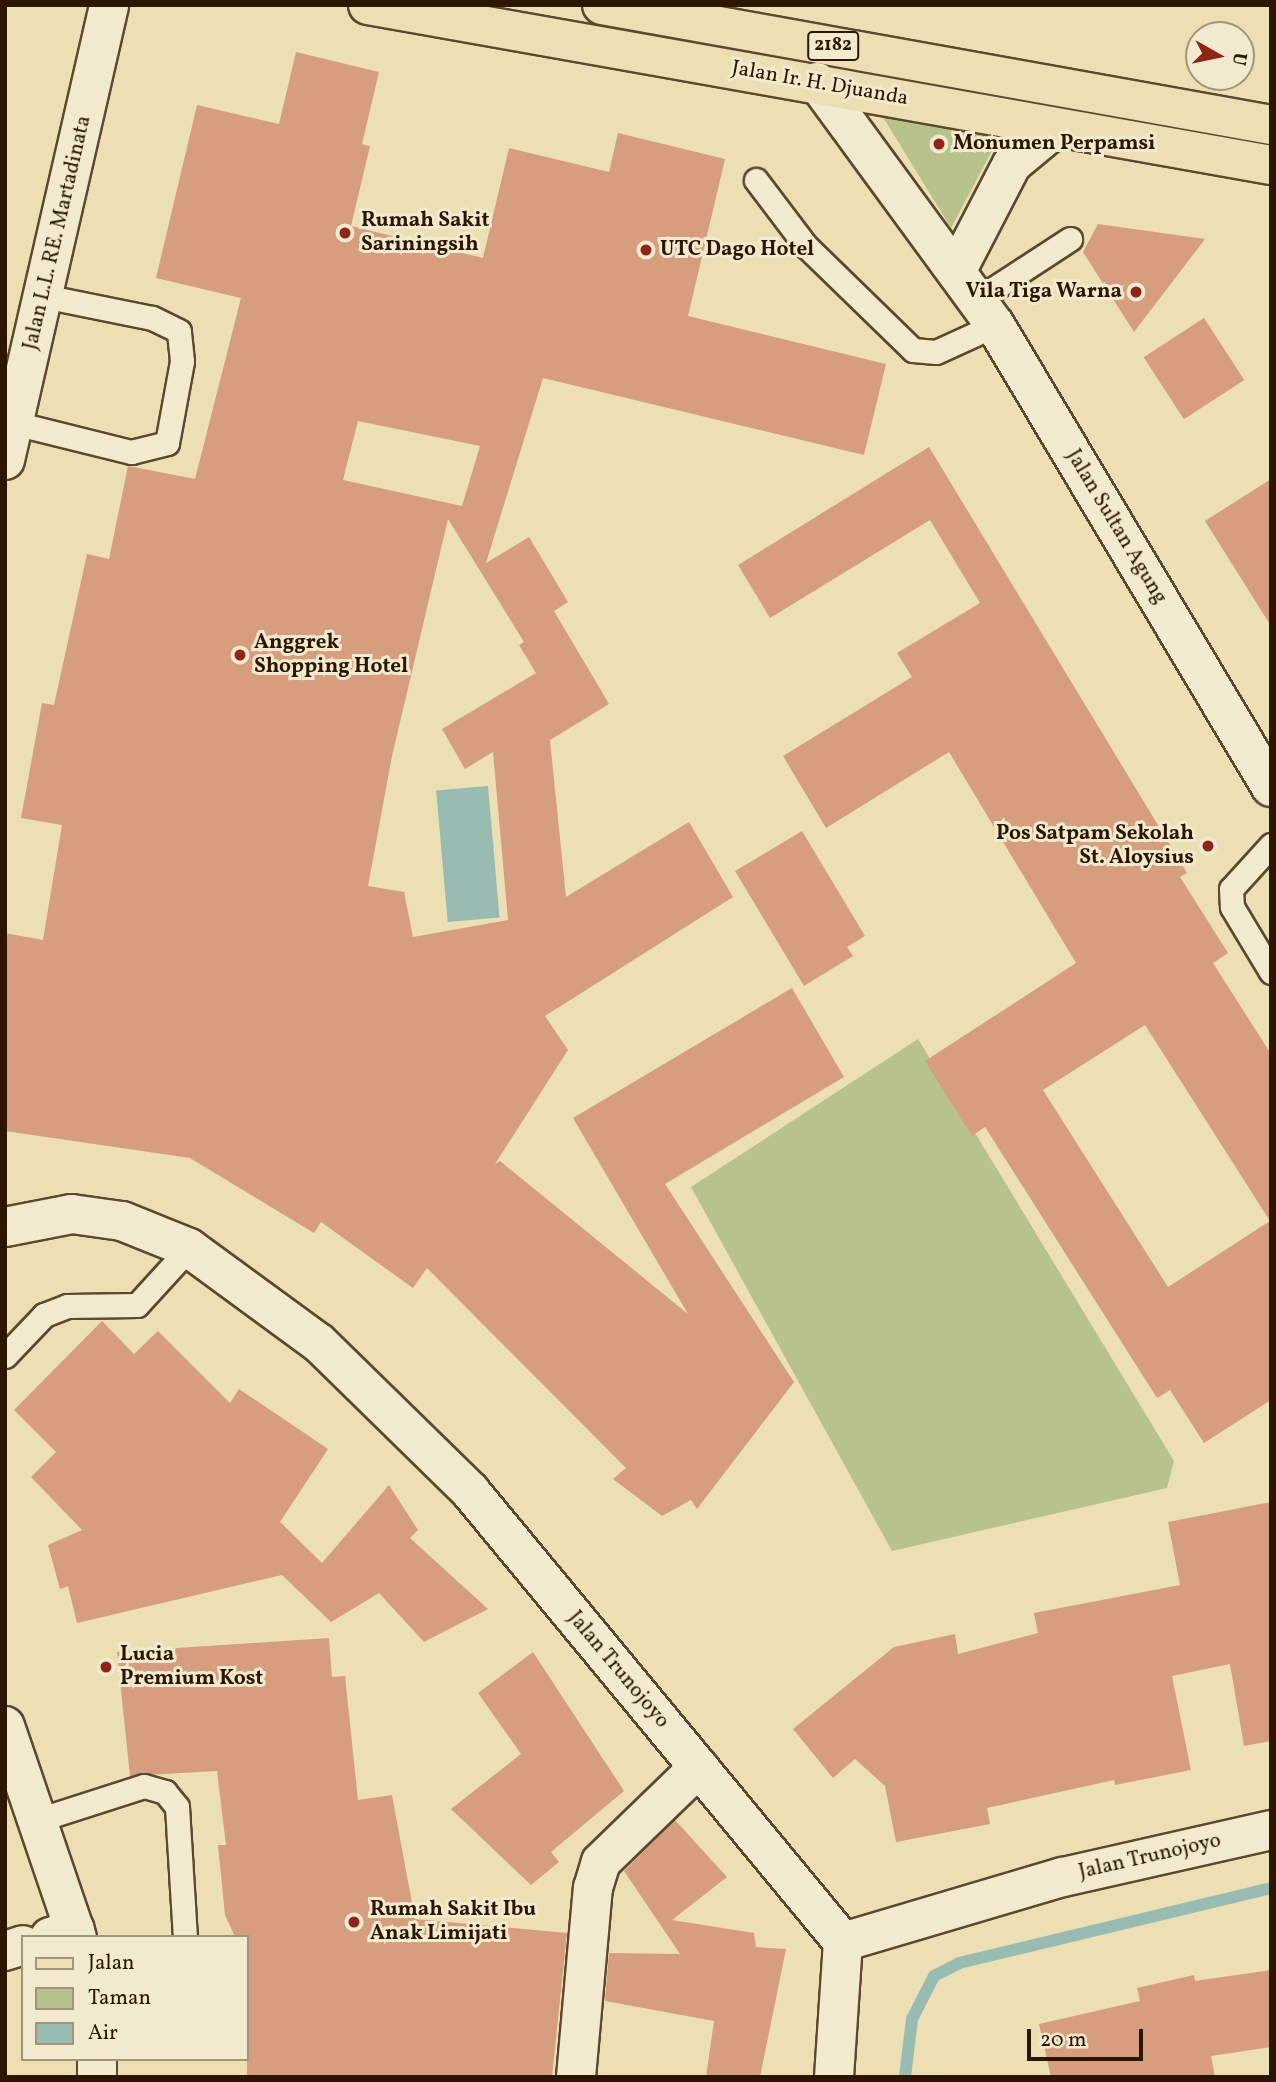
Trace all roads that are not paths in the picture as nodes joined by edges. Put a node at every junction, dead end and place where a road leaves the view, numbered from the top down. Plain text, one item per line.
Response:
1 (109, 5) edge
2 (368, 5) edge
3 (602, 5) edge
4 (817, 82) junction
5 (1271, 125) edge
6 (1055, 128) junction
7 (1271, 165) edge
8 (756, 180) dead end
9 (1070, 239) dead end
10 (43, 296) junction
11 (977, 297) junction
12 (9, 440) edge
13 (1271, 787) edge
14 (1271, 845) edge
15 (1271, 972) edge
16 (5, 1227) edge
17 (188, 1248) junction
18 (5, 1356) edge
19 (5, 1726) edge
20 (699, 1767) junction
21 (40, 1819) junction
22 (1271, 1830) edge
23 (67, 1934) edge
24 (185, 1935) edge
25 (843, 1942) junction
26 (576, 2077) edge
27 (834, 2077) edge

1 - 10 street, Jalan L.L. RE. Martadinata
2 - 4 main road, Jalan Ir. H. Djuanda / 2182
3 - 5 main road, Jalan Ir. H. Djuanda / 2182
4 - 6 main road, Jalan Ir. H. Djuanda / 2182
4 - 11 street, Jalan Sultan Agung
6 - 7 main road, Jalan Ir. H. Djuanda / 2182
6 - 11 street
8 - 11 lane
9 - 11 lane
10 - 12 street, Jalan L.L. RE. Martadinata
10 - 12 lane
11 - 13 street, Jalan Sultan Agung
14 - 15 lane
16 - 17 street, Jalan Trunojoyo
17 - 18 lane
17 - 20 street, Jalan Trunojoyo
19 - 21 street
20 - 25 street, Jalan Trunojoyo
20 - 26 street
21 - 23 street
21 - 24 lane
22 - 25 street, Jalan Trunojoyo
25 - 27 street

